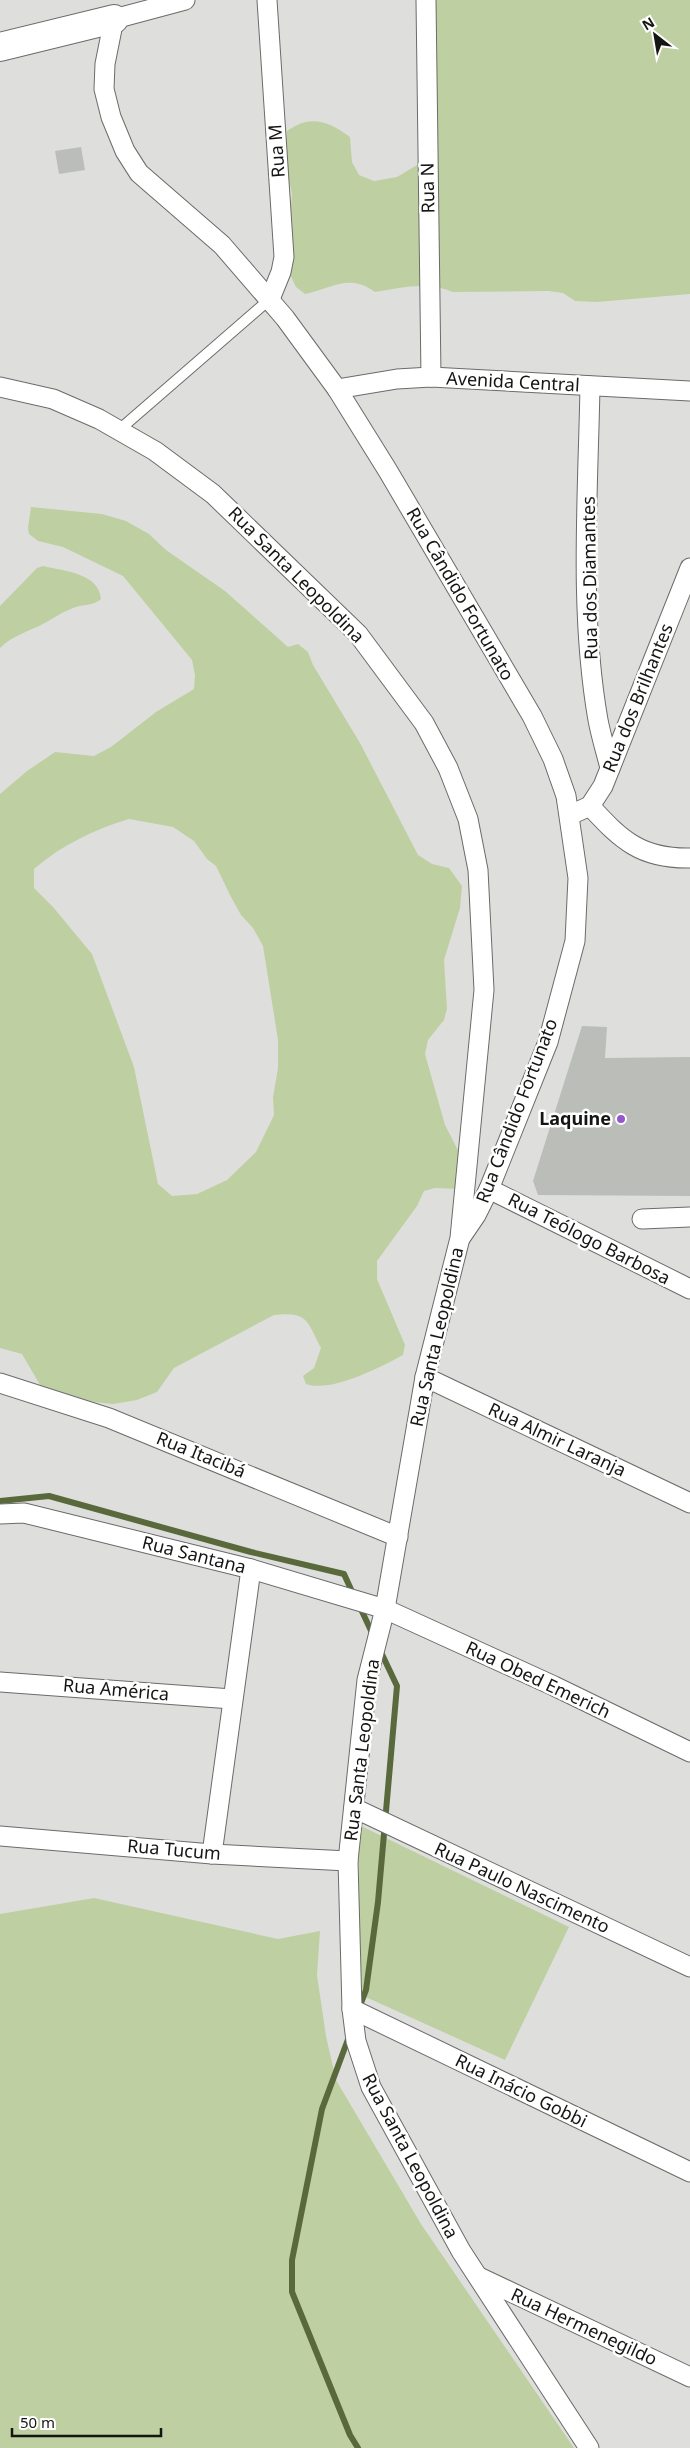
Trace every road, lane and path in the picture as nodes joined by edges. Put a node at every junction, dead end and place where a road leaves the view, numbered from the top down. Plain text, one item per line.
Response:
1 (185, 0) edge
2 (267, 0) edge
3 (426, 0) edge
4 (114, 19) junction
5 (0, 47) edge
6 (270, 299) junction
7 (431, 377) junction
8 (590, 386) junction
9 (0, 387) edge
10 (337, 389) junction
11 (690, 391) edge
12 (119, 430) junction
13 (690, 568) edge
14 (610, 768) junction
15 (590, 806) junction
16 (570, 815) junction
17 (690, 858) edge
18 (489, 1189) junction
19 (690, 1216) edge
20 (642, 1219) dead end
21 (460, 1238) junction
22 (690, 1289) edge
23 (425, 1377) junction
24 (0, 1383) edge
25 (690, 1503) edge
26 (0, 1514) edge
27 (398, 1537) junction
28 (251, 1568) junction
29 (385, 1609) junction
30 (0, 1682) edge
31 (232, 1699) junction
32 (690, 1752) edge
33 (354, 1808) junction
34 (0, 1836) edge
35 (212, 1854) junction
36 (348, 1861) junction
37 (690, 1968) edge
38 (352, 2009) junction
39 (690, 2172) edge
40 (478, 2277) junction
41 (690, 2377) edge
42 (589, 2448) edge

1 - 4 street
2 - 6 street, Rua M
3 - 7 street, Rua N
4 - 5 street
4 - 6 street, Rua Cândido Fortunato
6 - 10 street, Rua Cândido Fortunato
6 - 12 lane
7 - 8 street, Avenida Central
7 - 10 street, Avenida Central
8 - 11 street, Avenida Central
8 - 14 street, Rua dos Diamantes
9 - 12 street, Rua Santa Leopoldina
10 - 16 street, Rua Cândido Fortunato
12 - 21 street, Rua Santa Leopoldina
13 - 14 street, Rua dos Brilhantes
14 - 15 street, Rua dos Brilhantes
15 - 16 street
15 - 17 street
16 - 18 street, Rua Cândido Fortunato
18 - 21 street, Rua Cândido Fortunato
18 - 22 street, Rua Teólogo Barbosa
19 - 20 street
21 - 23 street, Rua Santa Leopoldina
23 - 25 street, Rua Almir Laranja
23 - 27 street, Rua Santa Leopoldina
24 - 27 street, Rua Itacibá
26 - 28 street, Rua Santana
27 - 29 street, Rua Santa Leopoldina
28 - 29 street, Rua Santana
28 - 31 street
29 - 32 street, Rua Obed Emerich
29 - 33 street, Rua Santa Leopoldina
30 - 31 street, Rua América
31 - 35 street
33 - 36 street, Rua Santa Leopoldina
33 - 37 street, Rua Paulo Nascimento
34 - 35 street, Rua Tucum
35 - 36 street, Rua Tucum
36 - 38 street, Rua Santa Leopoldina
38 - 39 street, Rua Inácio Gobbi
38 - 40 street, Rua Santa Leopoldina
40 - 41 street, Rua Hermenegildo
40 - 42 street, Rua Santa Leopoldina

